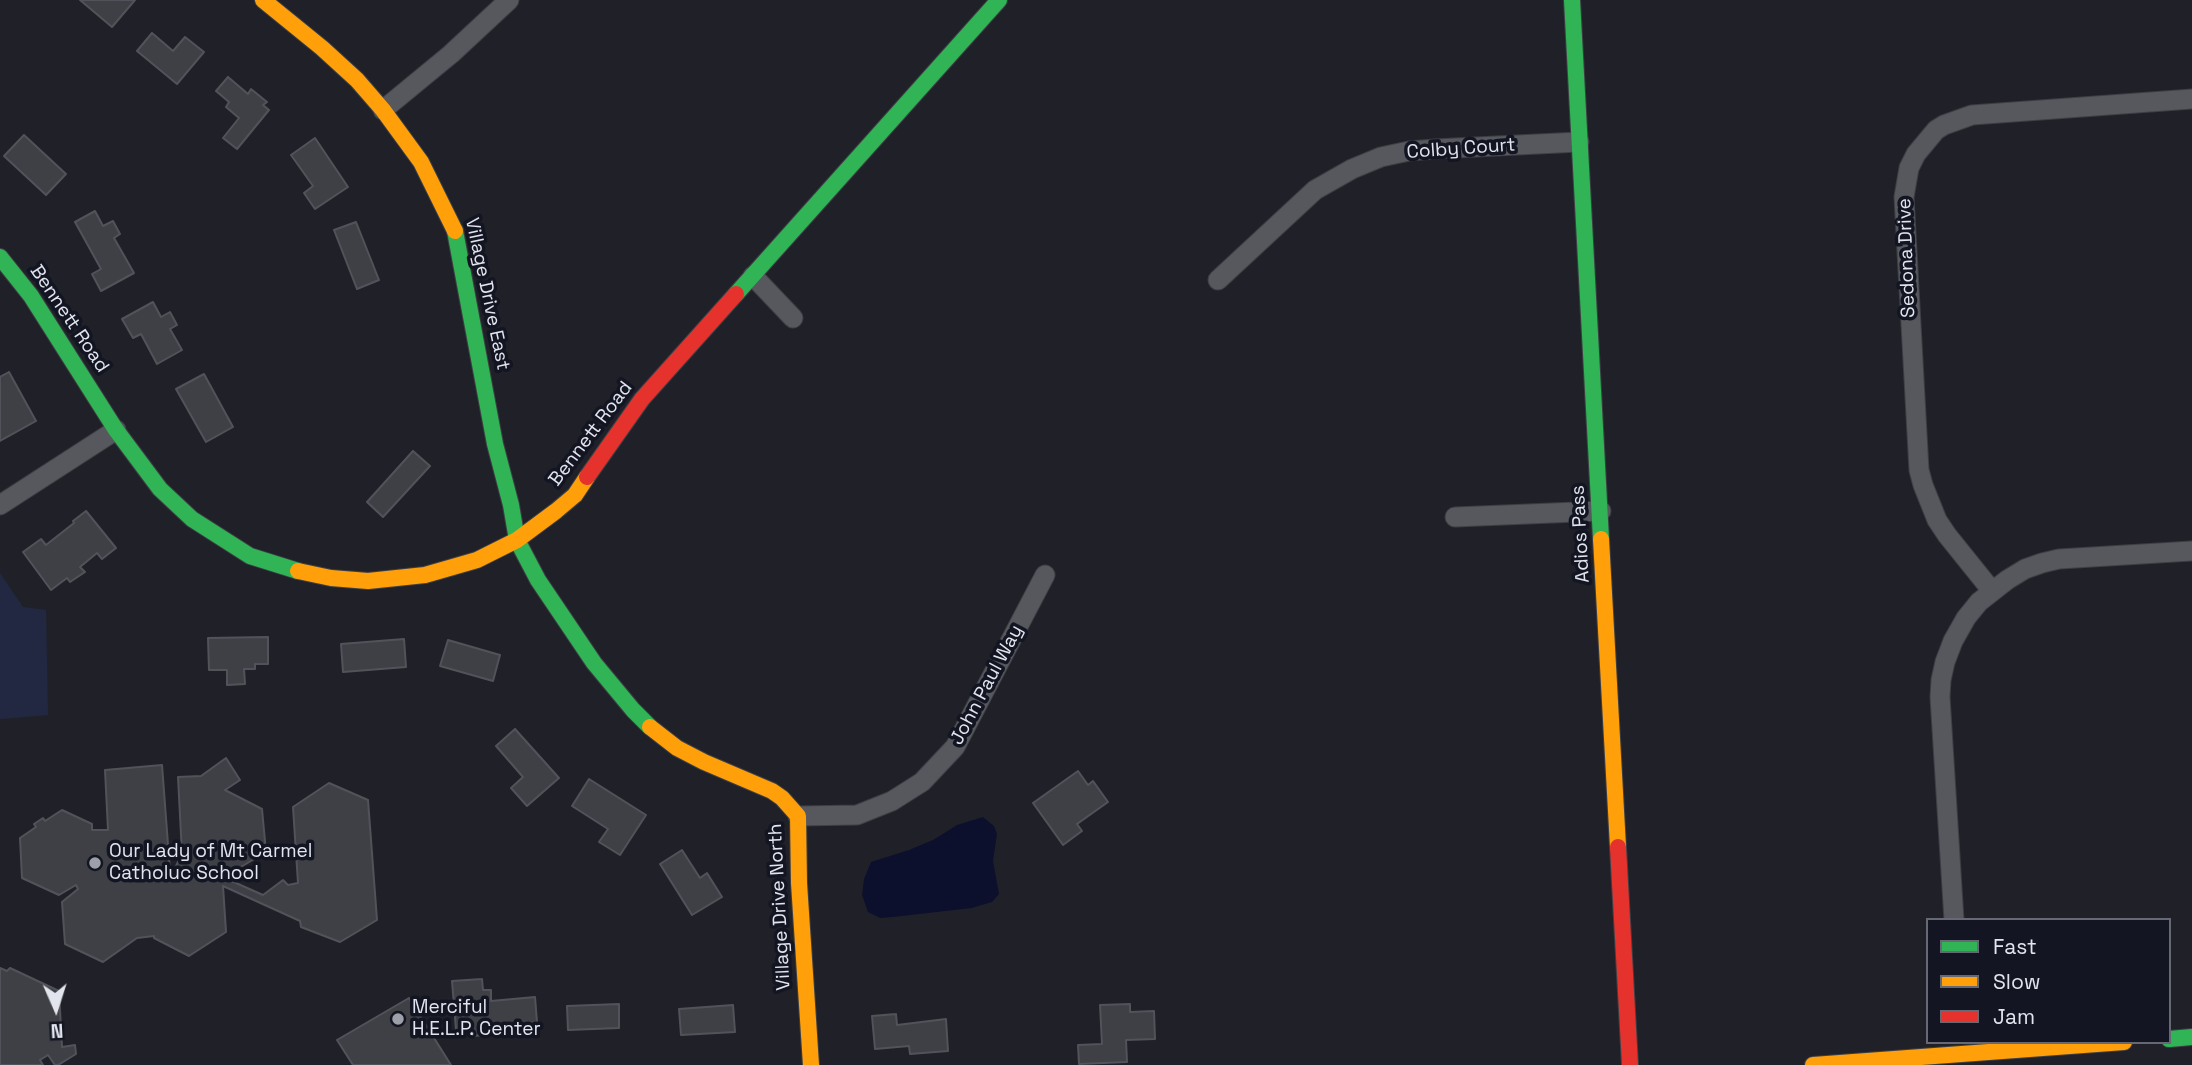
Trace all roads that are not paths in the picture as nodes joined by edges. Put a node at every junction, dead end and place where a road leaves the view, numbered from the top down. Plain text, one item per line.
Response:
1 (263, 0) edge
2 (509, 0) edge
3 (999, 0) edge
4 (1572, 0) edge
5 (2192, 99) edge
6 (383, 110) junction
7 (1579, 142) junction
8 (0, 257) edge
9 (753, 276) junction
10 (1218, 280) dead end
11 (793, 318) dead end
12 (116, 430) junction
13 (0, 505) edge
14 (1601, 511) junction
15 (1455, 517) dead end
16 (517, 540) junction
17 (2192, 551) edge
18 (1045, 575) dead end
19 (1992, 591) junction
20 (798, 816) junction
21 (1954, 918) edge
22 (2192, 1037) edge
23 (2171, 1039) edge
24 (2098, 1044) edge
25 (1965, 1054) edge
26 (811, 1065) edge
27 (1630, 1065) edge
28 (1813, 1065) edge

1 - 6 street, Village Drive East
2 - 6 street
3 - 9 street, Bennett Road
4 - 7 street, Adios Pass
5 - 19 street, Sedona Drive
6 - 16 street, Village Drive East
7 - 10 street, Colby Court
7 - 14 street, Adios Pass
8 - 12 street, Bennett Road
9 - 11 street
9 - 16 street, Bennett Road
12 - 13 street
12 - 16 street, Bennett Road
14 - 15 street
14 - 27 street, Adios Pass
16 - 20 street, Village Drive North
17 - 19 street
18 - 20 street, John Paul Way
19 - 21 street
20 - 26 street, Village Drive North
22 - 23 street
24 - 25 street
25 - 28 street

